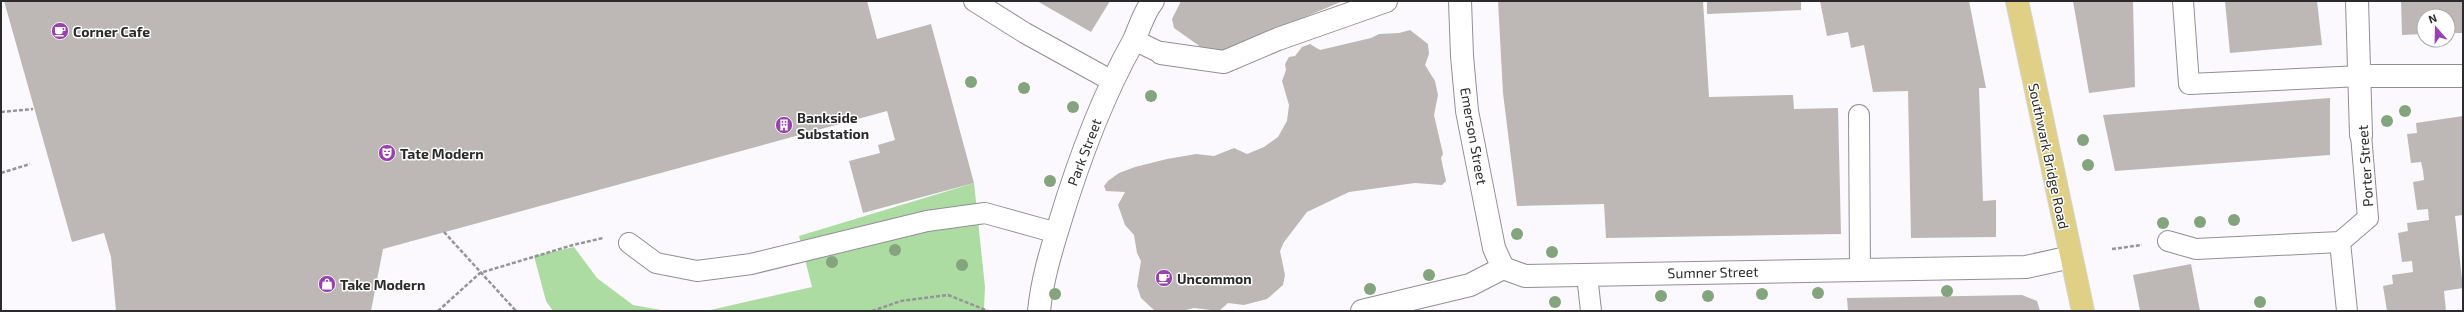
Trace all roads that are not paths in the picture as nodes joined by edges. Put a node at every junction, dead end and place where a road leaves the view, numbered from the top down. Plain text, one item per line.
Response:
1 (974, 1) edge
2 (1386, 1) edge
3 (1460, 1) edge
4 (2016, 1) edge
5 (2183, 1) edge
6 (2358, 1) edge
7 (1150, 5) edge
8 (1134, 40) junction
9 (1161, 53) joint
10 (2361, 76) junction
11 (2463, 76) edge
12 (1112, 81) junction
13 (1858, 115) dead end
14 (2361, 135) joint
15 (1057, 233) junction
16 (2340, 242) junction
17 (629, 243) road end
18 (2159, 243) road end
19 (2071, 257) junction
20 (1504, 268) junction
21 (1860, 270) junction
22 (1587, 275) junction
23 (1039, 311) edge
24 (1362, 311) edge
25 (1591, 311) edge
26 (2083, 311) edge
27 (2347, 311) edge

1 - 12 lane
2 - 9 street
3 - 20 street, Emerson Street
4 - 19 main road, Southwark Bridge Road
5 - 10 lane
6 - 10 street, Porter Street
7 - 8 street, Park Street
8 - 9 lane
8 - 12 street, Park Street
10 - 11 street
10 - 14 street, Porter Street
12 - 15 street, Park Street
13 - 21 lane
14 - 16 lane, Porter Street
15 - 17 lane
15 - 23 street, Park Street
16 - 18 lane
16 - 27 lane
19 - 21 street, Sumner Street
19 - 26 main road, Southwark Bridge Road
20 - 22 street, Sumner Street
20 - 24 street
21 - 22 street, Sumner Street
22 - 25 lane

